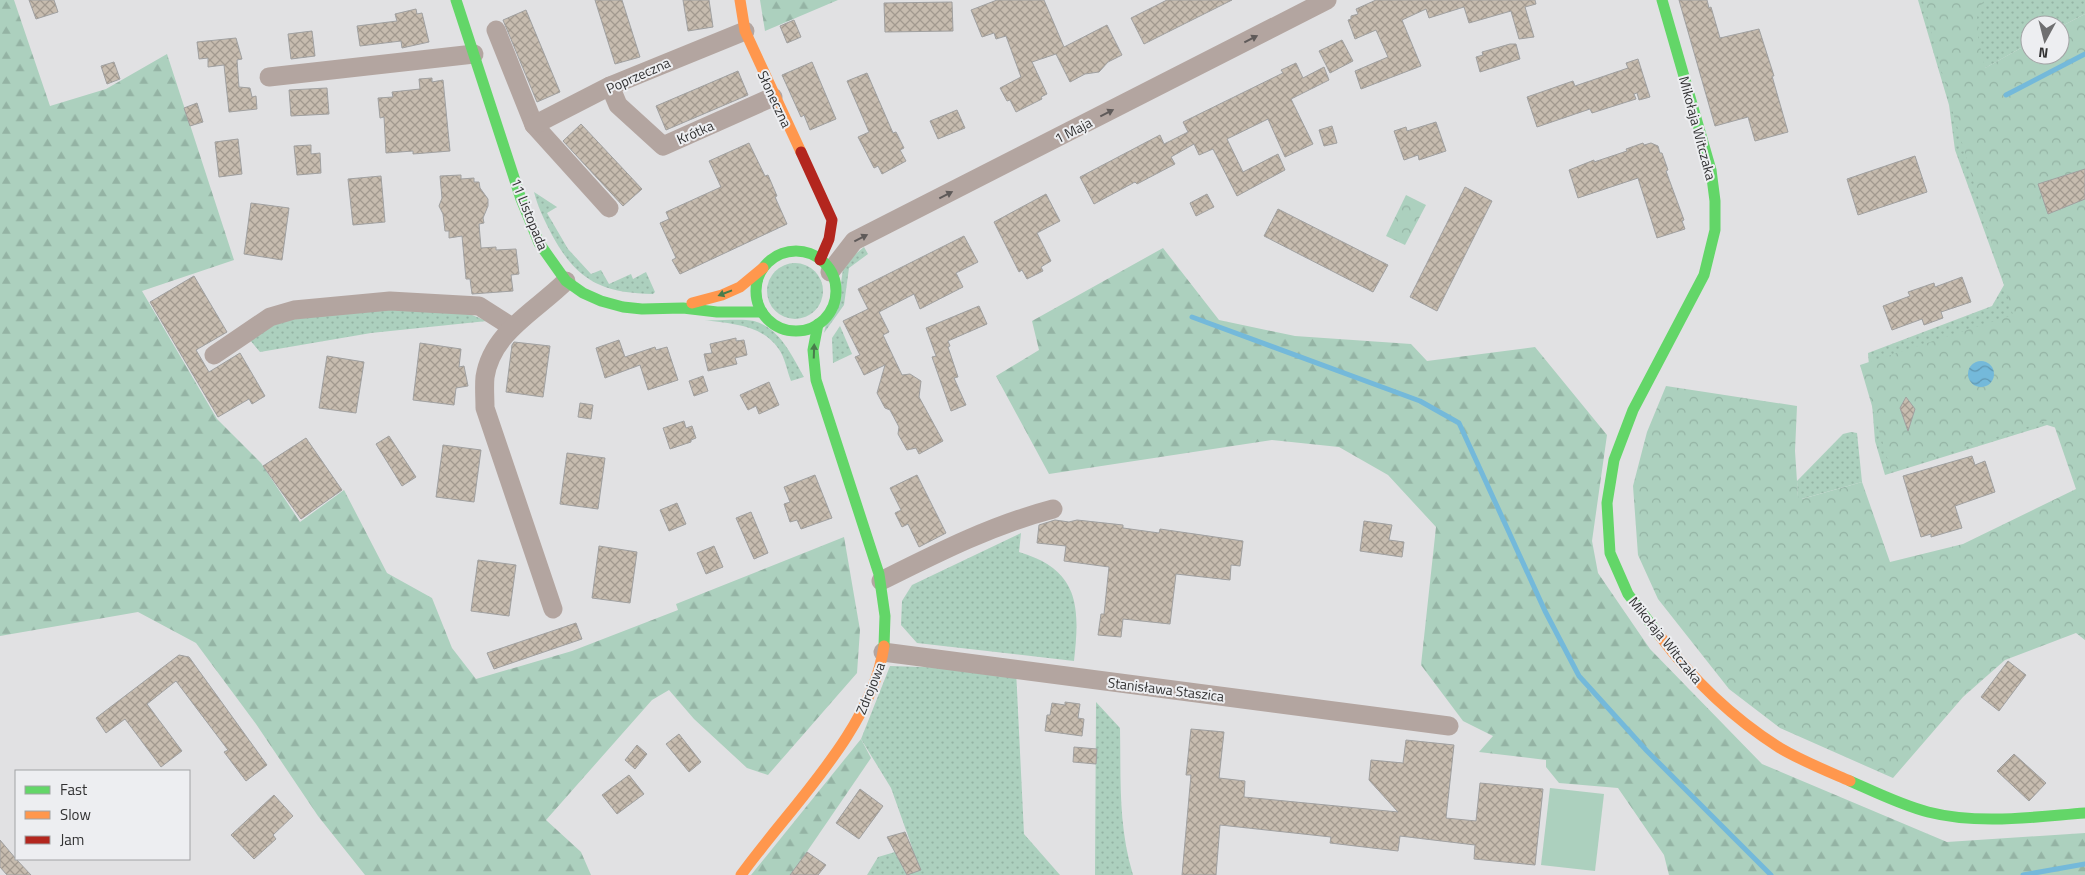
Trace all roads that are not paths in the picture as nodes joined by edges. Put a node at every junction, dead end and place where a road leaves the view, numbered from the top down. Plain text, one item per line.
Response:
1 (456, 0) edge
2 (740, 0) edge
3 (1327, 0) edge
4 (1662, 0) edge
5 (496, 30) dead end
6 (745, 31) junction
7 (474, 54) junction
8 (268, 77) dead end
9 (610, 86) junction
10 (774, 97) junction
11 (534, 125) junction
12 (820, 196) junction
13 (609, 208) dead end
14 (818, 222) dead end
15 (803, 242) dead end
16 (787, 252) junction
17 (825, 266) junction
18 (763, 268) junction
19 (566, 281) junction
20 (683, 308) junction
21 (762, 312) junction
22 (818, 324) junction
23 (512, 327) junction
24 (788, 330) junction
25 (794, 344) dead end
26 (214, 355) dead end
27 (803, 367) dead end
28 (825, 412) junction
29 (1053, 509) dead end
30 (881, 581) junction
31 (553, 609) dead end
32 (883, 652) junction
33 (1449, 726) dead end
34 (2085, 813) edge
35 (739, 872) edge

1 - 7 main road, 11 Listopada
2 - 6 main road, Słoneczna
17 -> 3 street, 1 Maja
4 - 34 main road, Mikołaja Witczaka
5 - 11 street
6 - 9 street, Poprzeczna
6 - 10 main road, Słoneczna
7 - 8 street
7 - 19 main road, 11 Listopada
9 - 10 street, Krótka
9 - 11 street, Poprzeczna
10 - 12 main road, Słoneczna
11 - 13 street
12 - 14 main road, Słoneczna
12 - 17 main road, Słoneczna
15 - 16 main road
16 - 17 main road
16 - 18 main road
17 - 22 main road
18 -> 20 main road, 11 Listopada
18 - 21 main road
19 - 20 main road, 11 Listopada
19 - 23 street
20 - 21 main road, 11 Listopada
21 - 24 main road
22 - 24 main road
28 -> 22 main road, Zdrojowa
23 - 26 street
23 - 31 street
24 - 25 main road
27 - 28 main road, Zdrojowa
28 - 30 main road, Zdrojowa
29 - 30 street
30 - 32 main road, Zdrojowa
32 - 33 street, Stanisława Staszica
32 - 35 main road, Zdrojowa

